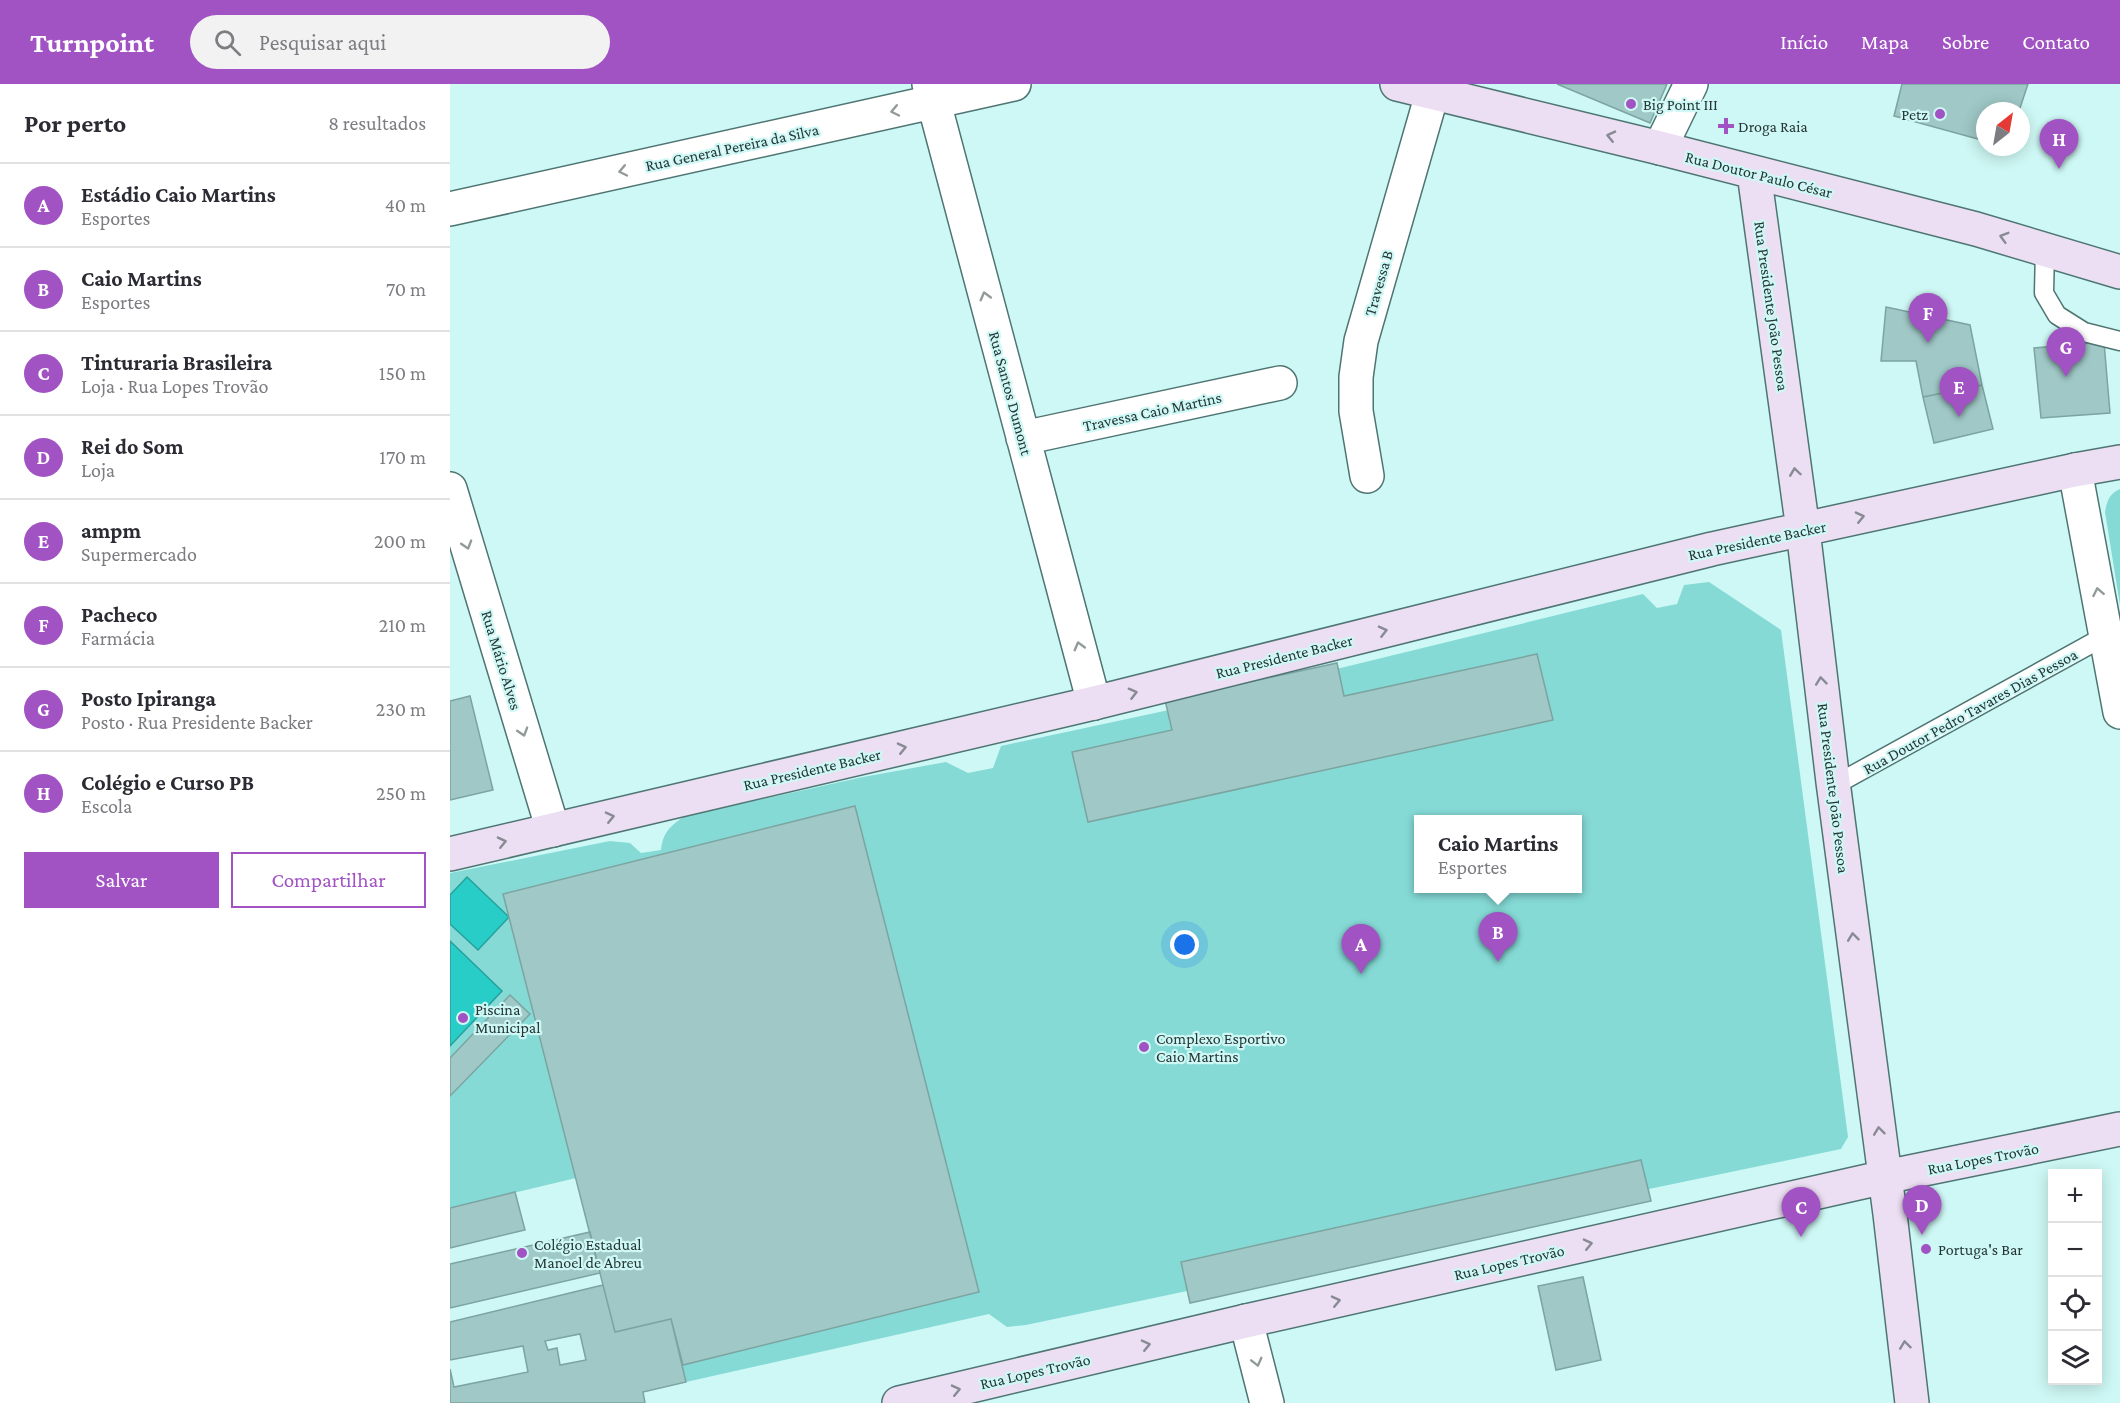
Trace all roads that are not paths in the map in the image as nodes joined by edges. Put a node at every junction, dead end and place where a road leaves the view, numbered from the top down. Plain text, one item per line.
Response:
1 (1014, 84) edge
2 (1396, 84) edge
3 (1690, 84) edge
4 (931, 93) edge
5 (1432, 94) junction
6 (1660, 148) junction
7 (1754, 173) junction
8 (450, 209) edge
9 (2045, 249) junction
10 (2120, 272) edge
11 (2120, 341) edge
12 (1280, 383) dead end
13 (1023, 438) junction
14 (2120, 462) edge
15 (2075, 470) junction
16 (1367, 476) dead end
17 (450, 489) edge
18 (1803, 530) junction
19 (2107, 635) junction
20 (1094, 703) junction
21 (2120, 712) edge
22 (1833, 786) junction
23 (553, 830) junction
24 (450, 854) edge
25 (2120, 1129) edge
26 (1885, 1177) junction
27 (1246, 1321) junction
28 (899, 1403) edge
29 (1267, 1403) edge
30 (1912, 1403) edge

1 - 4 street, Rua General Pereira da Silva
2 - 5 street, Rua Doutor Paulo César
3 - 6 street
4 -> 8 street, Rua General Pereira da Silva
13 -> 4 street, Rua Santos Dumont
6 -> 5 street, Rua Doutor Paulo César
5 - 16 street, Travessa B
6 - 7 street, Rua Doutor Paulo César
9 -> 7 street, Rua Doutor Paulo César
18 -> 7 street, Rua Presidente João Pessoa
9 - 10 street, Rua Doutor Paulo César
9 - 11 lane
12 - 13 street, Travessa Caio Martins
20 -> 13 street, Rua Santos Dumont
14 - 15 street, Rua Presidente Backer
18 -> 15 street, Rua Presidente Backer
19 -> 15 street
17 -> 23 street, Rua Mário Alves
20 -> 18 street, Rua Presidente Backer
22 -> 18 street, Rua Presidente João Pessoa
19 - 21 street
19 - 22 lane, Rua Doutor Pedro Tavares Dias Pessoa
23 -> 20 street, Rua Presidente Backer
26 -> 22 street, Rua Presidente João Pessoa
24 -> 23 street, Rua Presidente Backer
25 - 26 street, Rua Lopes Trovão
27 -> 26 street, Rua Lopes Trovão
30 -> 26 street, Rua Presidente João Pessoa
28 -> 27 street, Rua Lopes Trovão
27 -> 29 street

